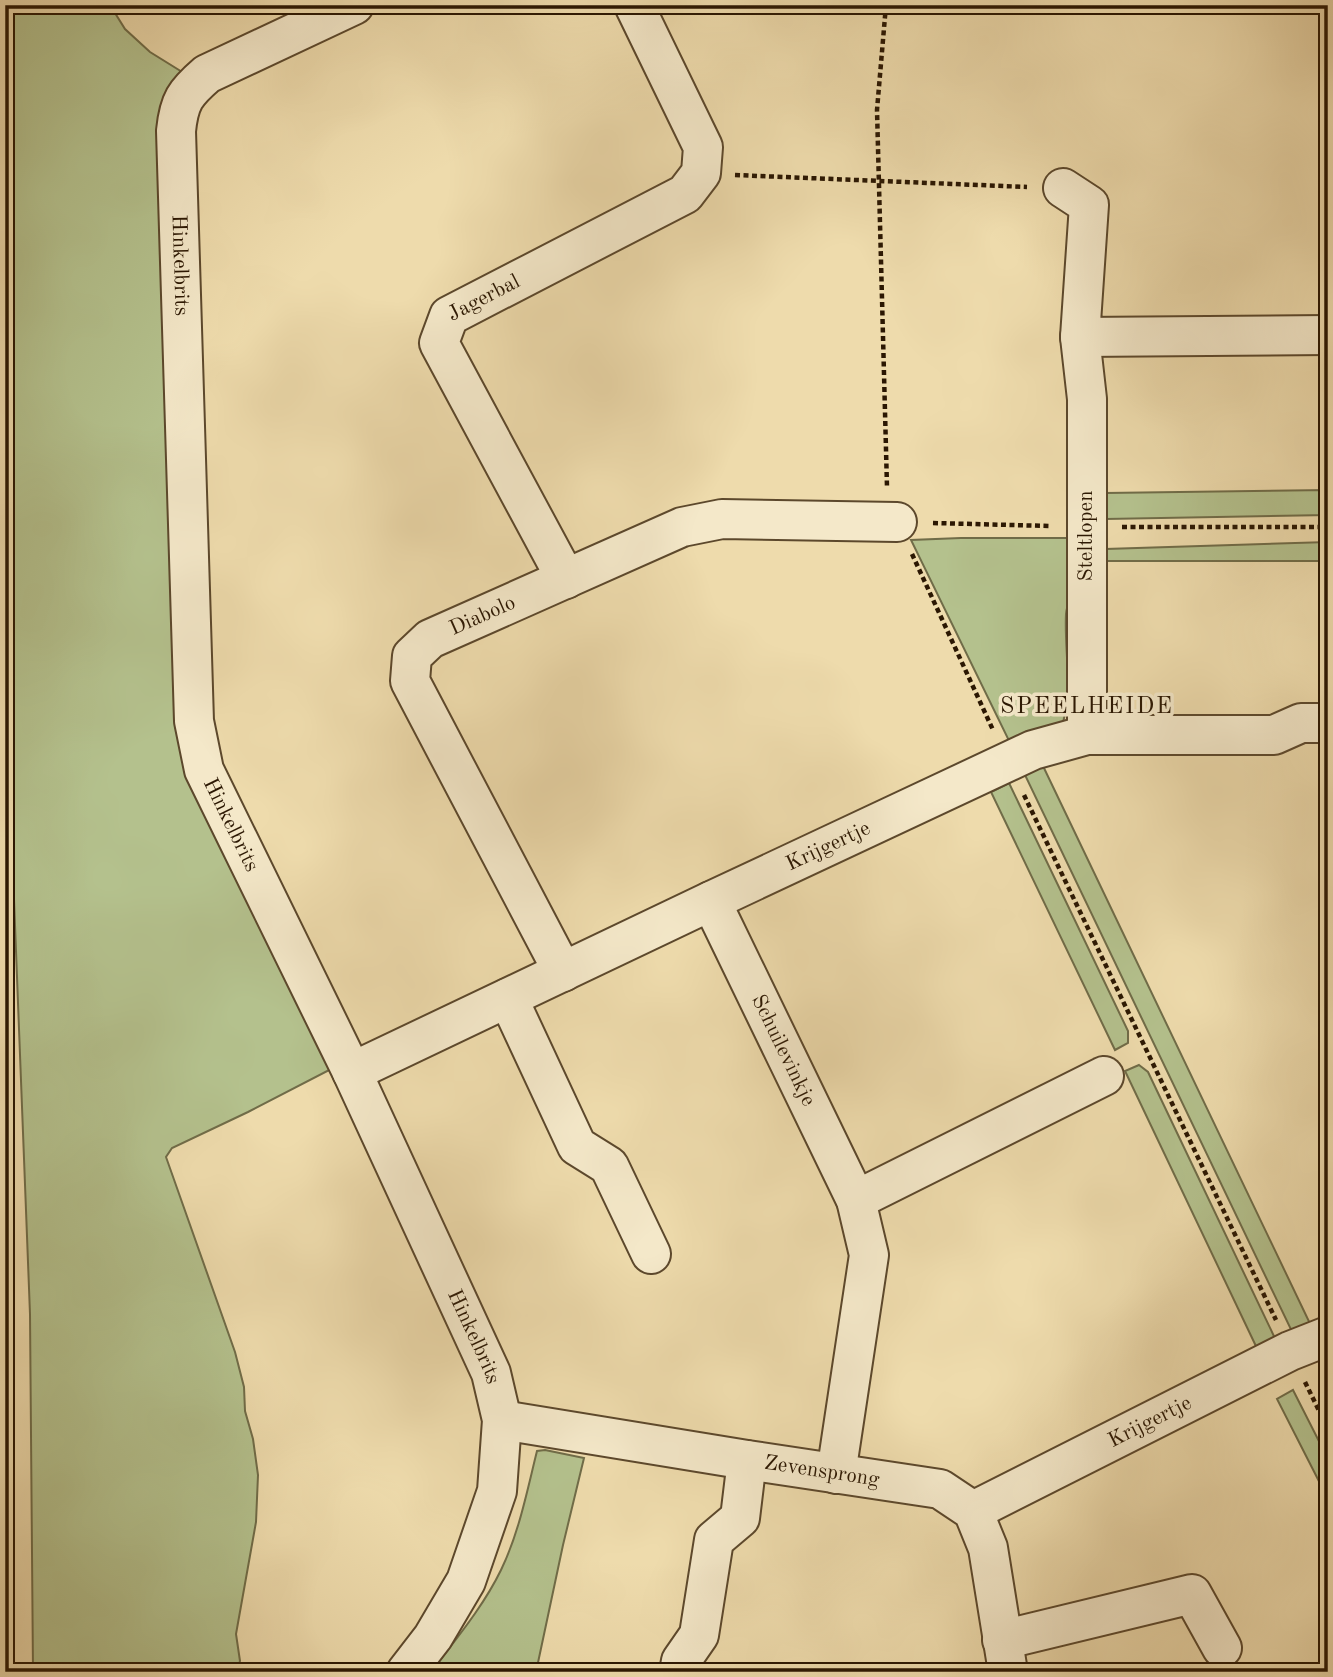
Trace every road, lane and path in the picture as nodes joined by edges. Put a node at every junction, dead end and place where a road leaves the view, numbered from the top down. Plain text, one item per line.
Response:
1 (635, 5) edge
2 (348, 6) edge
3 (701, 173) junction
4 (1063, 188) joint
5 (1328, 335) edge
6 (1080, 337) junction
7 (897, 522) dead end
8 (566, 579) junction
9 (1328, 723) edge
10 (1087, 735) junction
11 (711, 901) junction
12 (563, 972) junction
13 (508, 998) junction
14 (352, 1072) junction
15 (1104, 1076) dead end
16 (856, 1199) junction
17 (651, 1254) dead end
18 (1328, 1336) edge
19 (502, 1420) junction
20 (5, 1451) edge
21 (747, 1460) junction
22 (835, 1474) junction
23 (973, 1511) junction
24 (1222, 1648) dead end
25 (1005, 1656) edge
26 (8, 1672) edge
27 (406, 1672) edge
28 (679, 1672) edge

1 - 3 street
2 - 14 street, Hinkelbrits
3 - 4 path
3 - 8 street, Jagerbal
4 - 6 street, Steltlopen
5 - 6 street
6 - 10 street, Steltlopen
7 - 8 street, Diabolo
8 - 12 street, Diabolo
9 - 10 street, Krijgertje
10 - 11 street, Krijgertje
11 - 12 street, Krijgertje
11 - 16 street, Schuilevinkje
12 - 13 street, Krijgertje
13 - 14 street, Krijgertje
13 - 17 street
14 - 19 street, Hinkelbrits
15 - 16 street
16 - 22 street, Schuilevinkje
18 - 23 street, Krijgertje
19 - 21 street, Zevensprong
19 - 27 street, Hinkelbrits
20 - 26 path
21 - 22 street, Zevensprong
21 - 28 street
22 - 23 street, Zevensprong
23 - 25 street
24 - 25 street

